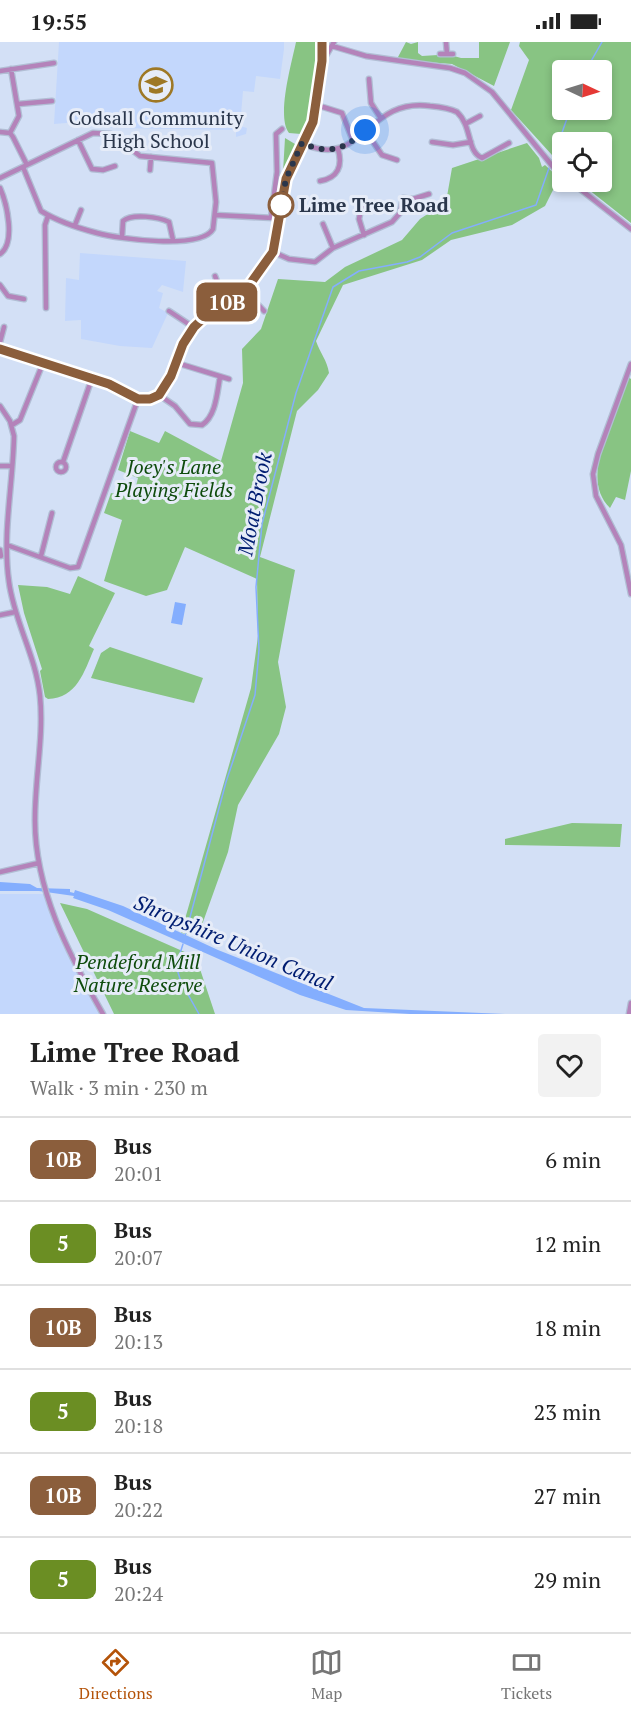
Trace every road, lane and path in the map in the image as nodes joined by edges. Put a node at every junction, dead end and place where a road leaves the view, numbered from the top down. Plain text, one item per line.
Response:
1 (446, 42) edge
2 (323, 44) edge
3 (333, 44) edge
4 (447, 54) dead end
5 (322, 61) junction
6 (54, 63) dead end
7 (11, 69) junction
8 (0, 71) edge
9 (369, 79) dead end
10 (52, 102) dead end
11 (18, 104) junction
12 (323, 107) dead end
13 (480, 116) dead end
14 (380, 117) junction
15 (468, 123) junction
16 (282, 129) dead end
17 (365, 130) junction
18 (0, 132) edge
19 (10, 133) junction
20 (78, 140) junction
21 (353, 141) junction
22 (432, 141) dead end
23 (471, 142) junction
24 (509, 142) dead end
25 (302, 143) junction
26 (338, 149) junction
27 (151, 158) junction
28 (397, 160) dead end
29 (115, 165) dead end
30 (25, 166) junction
31 (552, 166) edge
32 (150, 170) dead end
33 (0, 178) edge
34 (320, 181) dead end
35 (0, 188) edge
36 (584, 192) edge
37 (429, 194) dead end
38 (362, 204) dead end
39 (81, 210) dead end
40 (215, 215) junction
41 (48, 216) junction
42 (271, 218) junction
43 (278, 219) junction
44 (323, 224) dead end
45 (75, 225) junction
46 (631, 229) edge
47 (364, 235) junction
48 (122, 237) junction
49 (173, 240) junction
50 (333, 248) junction
51 (273, 252) junction
52 (0, 254) edge
53 (215, 276) dead end
54 (0, 285) edge
55 (245, 291) junction
56 (24, 299) dead end
57 (225, 303) junction
58 (46, 308) dead end
59 (264, 310) dead end
60 (169, 311) dead end
61 (4, 327) dead end
62 (194, 327) junction
63 (0, 342) edge
64 (0, 349) edge
65 (43, 363) junction
66 (177, 363) junction
67 (631, 364) edge
68 (220, 377) junction
69 (92, 378) junction
70 (229, 379) dead end
71 (159, 395) junction
72 (138, 399) junction
73 (0, 405) edge
74 (2, 413) edge
75 (12, 425) junction
76 (63, 462) dead end
77 (0, 466) edge
78 (12, 466) junction
79 (52, 513) dead end
80 (7, 545) junction
81 (41, 555) junction
82 (631, 594) edge
83 (15, 612) junction
84 (0, 615) edge
85 (39, 863) junction
86 (0, 872) edge
87 (631, 1003) edge
88 (103, 1014) edge
89 (629, 1014) edge

1 - 4 street
2 - 3 street
2 - 5 street
3 - 5 street
3 - 31 street
5 - 25 street
6 - 7 street
7 - 8 street
7 - 11 street
9 - 14 street
10 - 11 street
11 - 19 street
12 - 21 street
13 - 15 street
14 - 15 street
14 - 17 street
15 - 23 street
16 - 42 street
17 - 21 street
17 - 28 street
18 - 19 street
19 - 30 street
20 - 27 street
20 - 29 street
20 - 30 street
21 - 26 street
22 - 23 street
23 - 24 street
25 - 26 street
25 - 43 street
26 - 34 street
27 - 32 street
27 - 40 street
30 - 33 street
30 - 41 street
35 - 52 street
36 - 46 street
37 - 47 street
38 - 47 street
39 - 45 street
40 - 42 street
40 - 49 street
41 - 45 street
41 - 58 street
42 - 43 street
43 - 51 street
44 - 50 street
45 - 48 street
47 - 50 street
48 - 49 street
48 - 49 street
50 - 51 street
51 - 55 street
53 - 57 street
54 - 56 street
55 - 57 street
55 - 59 street
57 - 62 street
60 - 62 street
61 - 63 street
62 - 66 street
64 - 65 street
65 - 69 street
65 - 75 street
66 - 68 street
66 - 71 street
67 - 82 street
68 - 70 street
68 - 71 street
69 - 72 street
69 - 76 street
71 - 72 street
72 - 81 street
73 - 74 street
74 - 75 street
75 - 78 street
77 - 78 street
78 - 80 street
79 - 81 street
80 - 81 street
80 - 83 street
83 - 84 street
83 - 85 street
85 - 86 street
85 - 88 street
87 - 89 street

